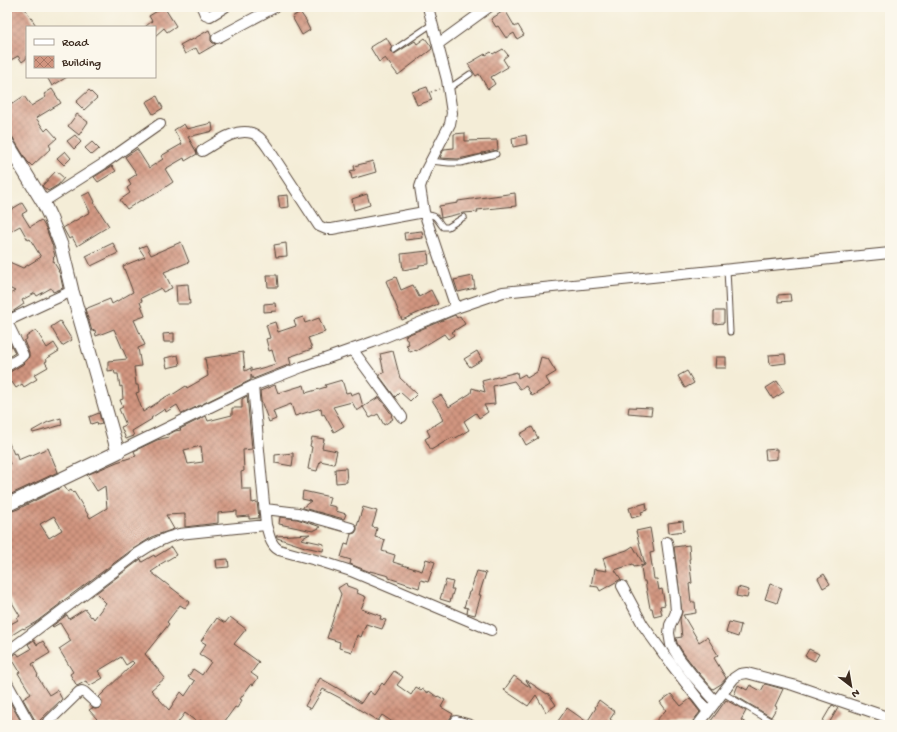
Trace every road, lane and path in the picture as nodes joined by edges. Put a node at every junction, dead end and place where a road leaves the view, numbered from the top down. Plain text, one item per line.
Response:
1 (202, 7) edge
2 (225, 7) edge
3 (275, 7) edge
4 (428, 7) edge
5 (489, 7) edge
6 (432, 24) junction
7 (217, 38) dead end
8 (438, 44) junction
9 (394, 50) dead end
10 (470, 74) dead end
11 (448, 89) junction
12 (160, 124) dead end
13 (7, 143) edge
14 (202, 150) dead end
15 (496, 154) dead end
16 (430, 161) junction
17 (43, 202) junction
18 (425, 214) junction
19 (464, 217) dead end
20 (890, 253) edge
21 (726, 269) junction
22 (72, 292) junction
23 (456, 308) junction
24 (7, 322) edge
25 (730, 332) dead end
26 (352, 350) junction
27 (7, 366) edge
28 (253, 386) junction
29 (402, 417) dead end
30 (118, 452) junction
31 (7, 505) edge
32 (265, 509) junction
33 (266, 525) junction
34 (351, 528) dead end
35 (667, 542) dead end
36 (622, 586) dead end
37 (491, 630) dead end
38 (7, 652) edge
39 (7, 683) edge
40 (723, 693) junction
41 (716, 702) junction
42 (96, 703) dead end
43 (708, 712) junction
44 (890, 718) edge
45 (456, 721) dead end
46 (30, 725) edge
47 (45, 725) edge
48 (470, 725) edge
49 (698, 725) edge
50 (777, 725) edge

1 - 2 street
3 - 7 street
4 - 6 street
5 - 8 street
6 - 8 street
6 - 9 lane
8 - 11 street
10 - 11 lane
11 - 16 street
12 - 17 street
13 - 17 street
14 - 18 street
15 - 16 lane
16 - 18 street
17 - 22 street
18 - 19 lane
18 - 23 street
20 - 21 street
21 - 23 street
21 - 25 lane
22 - 24 street
22 - 30 street
23 - 26 street
24 - 27 street
26 - 28 street
26 - 29 street
28 - 30 street
28 - 32 street
30 - 31 street
32 - 33 street
32 - 34 street
33 - 37 street
33 - 38 street
35 - 41 street
36 - 43 street
39 - 46 street
40 - 41 street
40 - 44 street
40 - 50 lane
41 - 43 street
42 - 47 street
43 - 49 street
45 - 48 street

